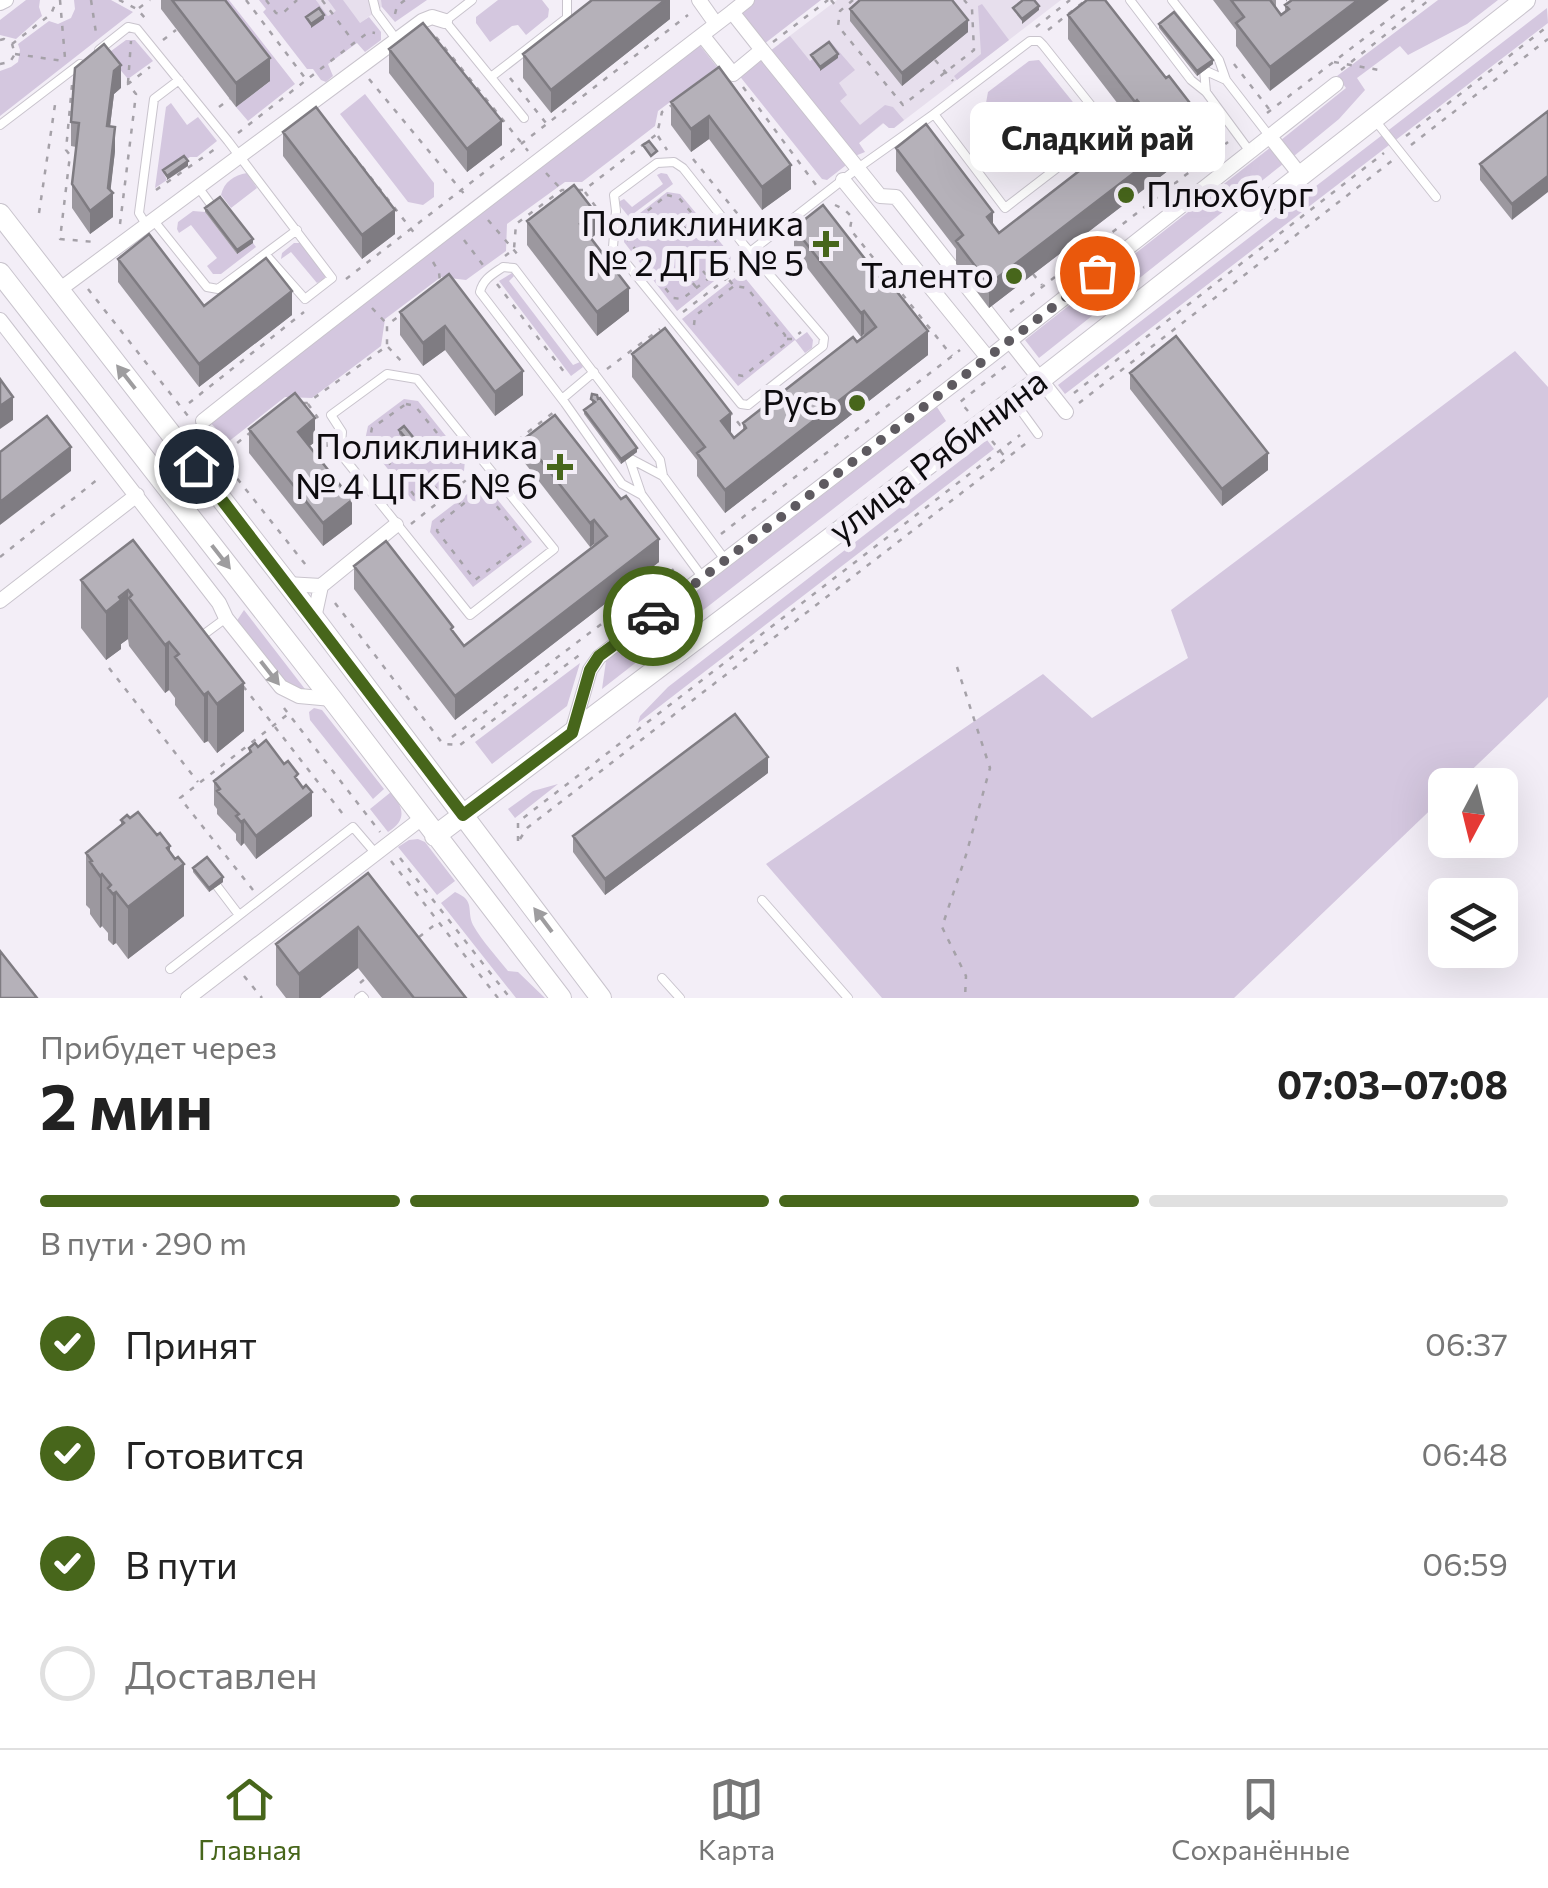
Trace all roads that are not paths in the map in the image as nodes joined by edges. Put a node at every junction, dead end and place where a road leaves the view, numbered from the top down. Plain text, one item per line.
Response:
1 (373, 0) edge
2 (472, 0) edge
3 (567, 0) edge
4 (748, 0) edge
5 (1130, 0) edge
6 (1172, 0) edge
7 (1525, 0) edge
8 (696, 6) edge
9 (732, 12) junction
10 (445, 21) junction
11 (716, 24) junction
12 (393, 35) junction
13 (702, 35) junction
14 (762, 50) junction
15 (491, 77) junction
16 (179, 80) junction
17 (1226, 80) junction
18 (1336, 84) dead end
19 (1206, 92) junction
20 (934, 114) junction
21 (524, 118) dead end
22 (1374, 119) junction
23 (0, 125) edge
24 (1271, 138) junction
25 (1251, 153) junction
26 (240, 157) junction
27 (858, 168) junction
28 (1301, 176) junction
29 (843, 180) junction
30 (198, 187) junction
31 (1436, 197) dead end
32 (212, 206) edge
33 (0, 214) edge
34 (150, 224) junction
35 (296, 230) junction
36 (750, 252) junction
37 (266, 254) junction
38 (0, 273) edge
39 (59, 290) junction
40 (0, 320) edge
41 (1009, 341) junction
42 (988, 358) junction
43 (594, 372) junction
44 (1040, 380) junction
45 (1012, 400) junction
46 (564, 401) junction
47 (1066, 412) dead end
48 (197, 422) road end
49 (1038, 434) dead end
50 (662, 476) junction
51 (137, 495) junction
52 (642, 495) junction
53 (396, 524) junction
54 (726, 561) junction
55 (703, 578) junction
56 (287, 584) junction
57 (322, 586) junction
58 (0, 601) edge
59 (226, 618) junction
60 (314, 618) junction
61 (203, 635) edge
62 (332, 699) junction
63 (572, 733) junction
64 (463, 815) junction
65 (422, 818) junction
66 (435, 836) junction
67 (384, 849) junction
68 (360, 865) junction
69 (370, 878) edge
70 (217, 886) edge
71 (762, 900) dead end
72 (240, 915) junction
73 (170, 969) dead end
74 (662, 978) dead end
75 (188, 998) edge
76 (561, 998) edge
77 (602, 998) edge
78 (680, 998) edge
79 (848, 998) edge

1 - 12 lane
2 - 10 lane
3 - 15 lane
4 - 9 street
5 - 19 lane
6 - 17 lane
7 - 22 main road, улица Рябинина
8 - 11 street
9 - 11 street
9 - 14 street
10 - 12 street
10 - 15 lane
11 - 13 street
12 - 26 street
13 - 14 street
13 - 48 street
14 - 27 street
15 - 21 lane
16 - 23 lane
16 - 26 lane
16 - 34 lane
17 - 19 lane
17 - 24 lane
18 - 24 street, улица Рябинина
19 - 25 lane
20 - 20 lane
20 - 27 lane
22 - 28 main road, улица Рябинина
22 - 31 lane
24 - 25 street, улица Рябинина
24 - 28 street
25 - 41 street, улица Рябинина
26 - 30 street
26 - 35 lane
27 - 29 lane
27 - 41 street
28 - 44 main road, улица Рябинина
29 - 36 lane
29 - 42 street
30 - 32 lane
30 - 34 street
33 - 39 main road
34 - 37 lane
34 - 39 street
35 - 37 lane
35 - 37 lane
36 - 36 lane
38 -> 62 main road
56 -> 39 main road
40 - 51 street
41 - 42 street, улица Рябинина
41 - 44 street
42 - 54 street, улица Рябинина
43 - 46 lane
43 - 46 lane
43 - 50 lane
44 - 45 main road, улица Рябинина
44 - 47 street
45 - 49 lane
45 - 63 main road, улица Рябинина
46 - 52 lane
50 - 52 lane
50 - 54 lane
51 - 58 street
51 - 59 street
52 - 55 lane
53 - 53 lane
53 - 57 street
54 - 55 street, улица Рябинина
55 - 63 street, улица Рябинина
56 - 57 street
56 - 60 main road
57 - 60 street
59 - 61 lane
59 -> 62 street
60 - 64 main road
62 - 65 main road
63 - 64 main road, улица Рябинина
64 - 66 main road, улица Рябинина
77 -> 64 main road
65 - 66 main road
65 - 67 street
66 - 76 main road
67 - 68 street
67 - 72 lane
68 - 69 lane
68 - 75 street
70 - 72 lane
71 - 79 lane
72 - 73 lane
74 - 78 lane

